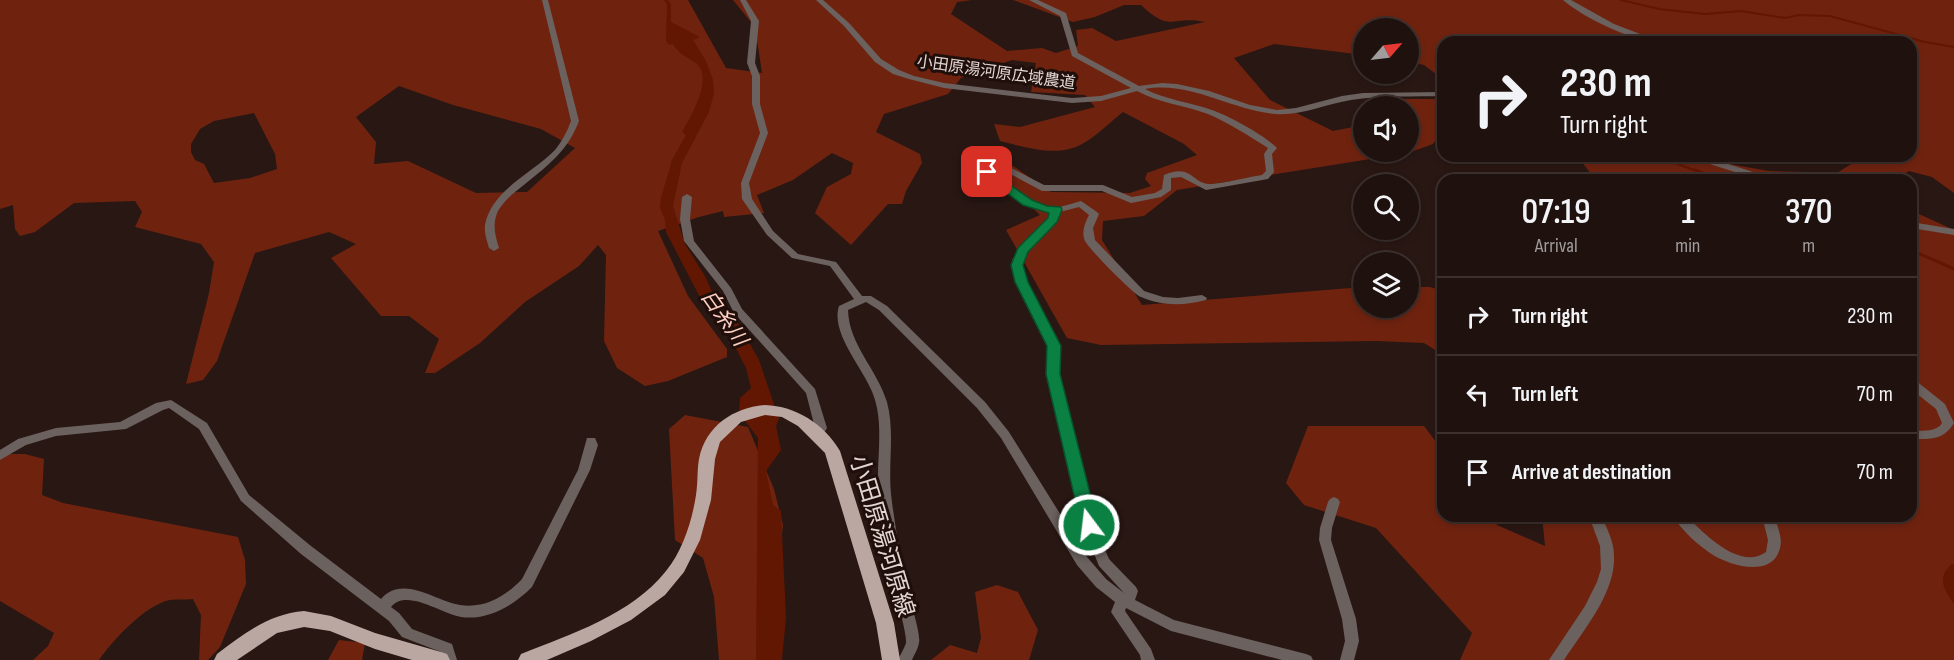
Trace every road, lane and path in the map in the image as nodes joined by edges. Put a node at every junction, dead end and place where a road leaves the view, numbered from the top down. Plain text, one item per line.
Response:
1 (545, 0) edge
2 (743, 0) edge
3 (819, 0) edge
4 (1032, 0) edge
5 (1566, 0) edge
6 (1640, 36) edge
7 (1135, 88) junction
8 (1437, 94) edge
9 (1713, 162) edge
10 (1750, 174) edge
11 (687, 197) dead end
12 (1056, 210) junction
13 (1917, 226) edge
14 (1954, 232) edge
15 (494, 248) dead end
16 (1202, 298) dead end
17 (860, 300) junction
18 (1917, 388) edge
19 (818, 433) junction
20 (1917, 435) edge
21 (591, 441) dead end
22 (0, 456) edge
23 (1334, 502) dead end
24 (1597, 522) edge
25 (1686, 522) edge
26 (1769, 522) edge
27 (1124, 601) junction
28 (382, 608) junction
29 (223, 660) edge
30 (441, 660) edge
31 (450, 660) edge
32 (527, 660) edge
33 (891, 660) edge
34 (905, 660) edge
35 (1148, 660) edge
36 (1306, 660) edge
37 (1347, 660) edge
38 (1556, 660) edge

1 - 15 street
2 - 17 street
3 - 7 street, 小田原湯河原広域農道
4 - 7 street
5 - 6 street
7 - 8 street, 小田原湯河原広域農道
7 - 12 street
9 - 10 street
11 - 19 street
12 - 16 street
12 - 27 street
13 - 14 street
17 - 27 street
17 - 34 street
18 - 20 street
19 - 32 main road, 小田原湯河原線
19 - 33 main road, 小田原湯河原線
21 - 28 street
22 - 28 street
23 - 37 street
24 - 38 street
25 - 26 street
27 - 35 street
27 - 36 street
28 - 31 street
29 - 30 main road

